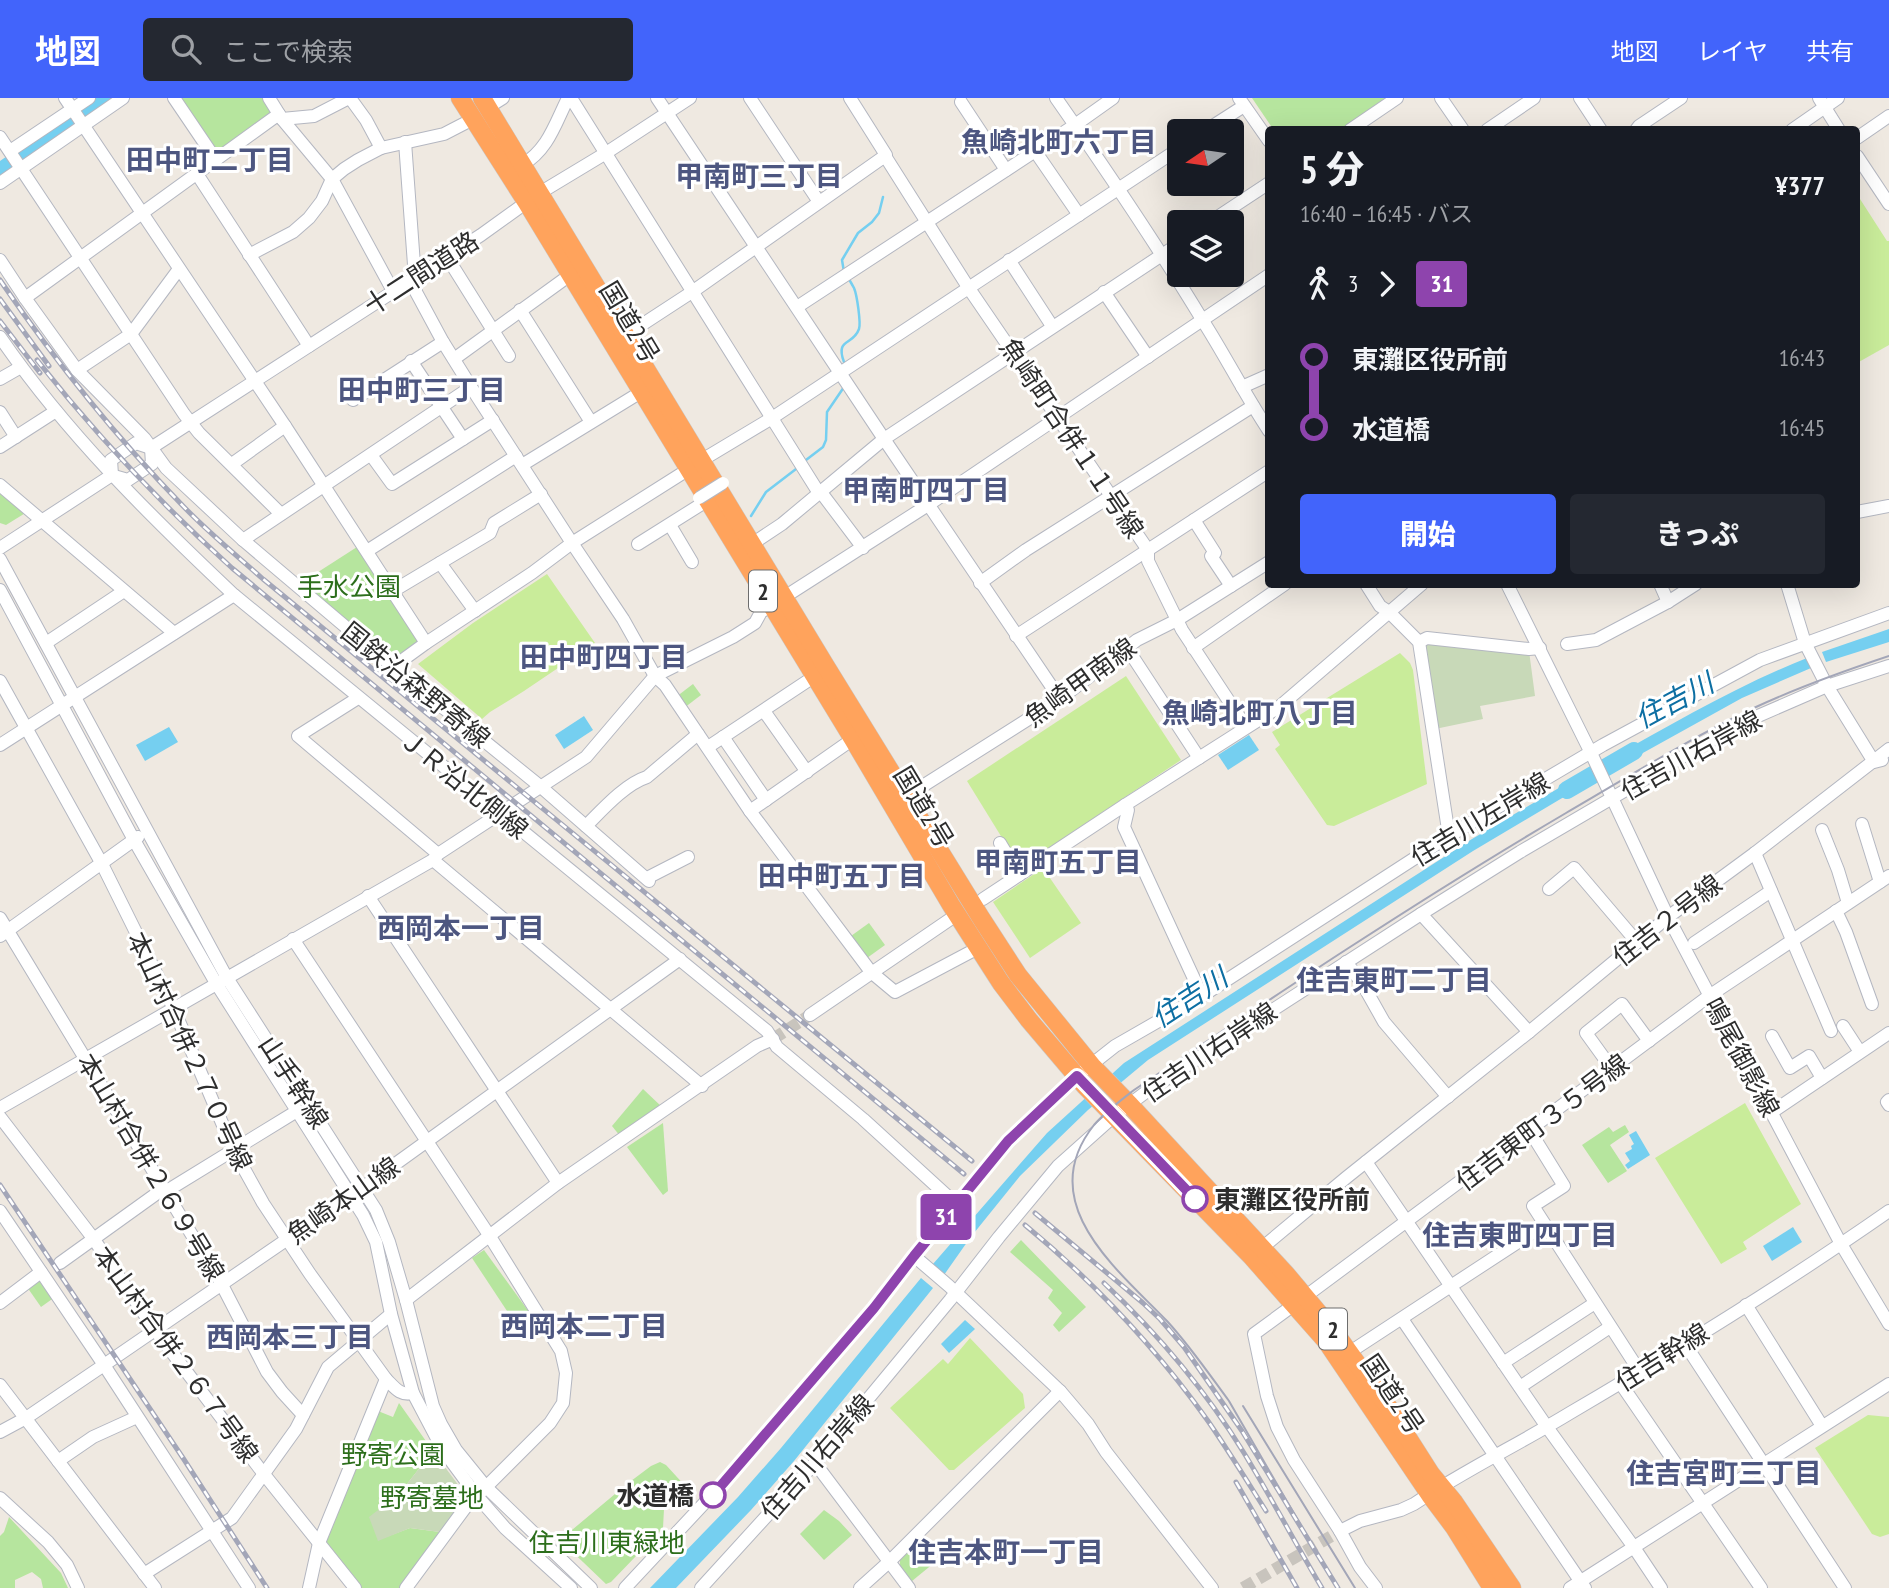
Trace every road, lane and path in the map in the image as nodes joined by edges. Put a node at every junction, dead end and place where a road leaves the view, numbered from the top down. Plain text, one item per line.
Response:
1 (65, 98) edge
2 (89, 98) edge
3 (123, 98) edge
4 (174, 98) edge
5 (269, 98) edge
6 (349, 98) edge
7 (460, 98) edge
8 (503, 98) edge
9 (570, 98) edge
10 (657, 98) edge
11 (690, 98) edge
12 (750, 98) edge
13 (850, 98) edge
14 (1056, 98) edge
15 (1113, 98) edge
16 (1397, 98) edge
17 (1441, 98) edge
18 (1534, 98) edge
19 (1580, 98) edge
20 (1682, 98) edge
21 (1838, 98) edge
22 (958, 101) edge
23 (1241, 102) edge
24 (484, 103) edge
25 (1822, 103) edge
26 (73, 110) junction
27 (667, 113) junction
28 (1889, 116) edge
29 (281, 117) junction
30 (473, 119) junction
31 (1220, 119) edge
32 (84, 125) junction
33 (1075, 125) junction
34 (1356, 126) edge
35 (1460, 126) edge
36 (1493, 126) edge
37 (1598, 126) edge
38 (1639, 126) edge
39 (1796, 126) edge
40 (1836, 126) edge
41 (1265, 135) edge
42 (0, 136) edge
43 (1860, 136) edge
44 (405, 142) junction
45 (381, 148) junction
46 (1035, 151) junction
47 (12, 153) junction
48 (606, 153) junction
49 (885, 155) junction
50 (1167, 156) edge
51 (216, 160) junction
52 (1860, 160) edge
53 (522, 165) junction
54 (21, 168) junction
55 (1006, 170) junction
56 (197, 174) junction
57 (332, 179) junction
58 (0, 183) edge
59 (1265, 186) edge
60 (1118, 188) junction
61 (533, 198) junction
62 (819, 202) junction
63 (1889, 204) edge
64 (1228, 210) edge
65 (141, 213) junction
66 (1079, 215) junction
67 (926, 222) junction
68 (756, 246) junction
69 (1167, 251) edge
70 (249, 255) junction
71 (1161, 255) junction
72 (80, 257) junction
73 (447, 257) junction
74 (0, 260) edge
75 (1009, 260) junction
76 (179, 269) junction
77 (570, 275) junction
78 (414, 278) junction
79 (1265, 278) edge
80 (968, 287) junction
81 (393, 291) junction
82 (692, 292) junction
83 (1104, 292) junction
84 (25, 298) junction
85 (797, 307) junction
86 (520, 310) junction
87 (1203, 320) junction
88 (1052, 326) junction
89 (493, 330) junction
90 (131, 334) junction
91 (0, 337) edge
92 (619, 340) junction
93 (443, 342) junction
94 (309, 346) junction
95 (1013, 351) junction
96 (509, 356) dead end
97 (1148, 357) junction
98 (454, 359) junction
99 (411, 361) junction
100 (21, 367) junction
101 (77, 370) junction
102 (840, 372) junction
103 (1265, 377) edge
104 (0, 379) edge
105 (254, 382) junction
106 (471, 387) junction
107 (1242, 387) junction
108 (641, 392) junction
109 (353, 400) dead end
110 (1253, 406) junction
111 (441, 407) junction
112 (56, 411) junction
113 (0, 412) edge
114 (772, 418) junction
115 (1059, 418) junction
116 (493, 421) junction
117 (592, 422) junction
118 (191, 423) junction
119 (1265, 425) edge
120 (285, 426) junction
121 (16, 437) junction
122 (463, 439) junction
123 (884, 439) junction
124 (0, 447) edge
125 (151, 448) junction
126 (371, 455) junction
127 (519, 460) junction
128 (232, 464) junction
129 (696, 464) junction
130 (1265, 474) edge
131 (112, 475) junction
132 (723, 483) dead end
133 (0, 485) edge
134 (324, 485) junction
135 (820, 491) junction
136 (541, 494) junction
137 (1112, 495) junction
138 (704, 499) junction
139 (928, 505) junction
140 (1889, 506) edge
141 (1860, 511) edge
142 (281, 514) junction
143 (41, 520) junction
144 (1194, 520) junction
145 (670, 525) junction
146 (243, 540) junction
147 (572, 544) junction
148 (638, 544) dead end
149 (752, 544) junction
150 (0, 548) edge
151 (863, 548) junction
152 (1148, 550) junction
153 (367, 551) junction
154 (0, 559) edge
155 (692, 562) dead end
156 (440, 563) junction
157 (1265, 565) edge
158 (980, 583) junction
159 (1231, 586) junction
160 (1279, 588) edge
161 (1369, 588) edge
162 (1417, 588) edge
163 (1509, 588) edge
164 (1662, 588) edge
165 (1690, 588) edge
166 (1788, 588) edge
167 (0, 590) edge
168 (124, 591) junction
169 (393, 591) junction
170 (233, 595) junction
171 (778, 602) junction
172 (1668, 603) junction
173 (475, 611) junction
174 (1389, 612) junction
175 (1889, 613) edge
176 (1177, 620) junction
177 (174, 633) junction
178 (1017, 636) junction
179 (46, 642) junction
180 (1419, 642) junction
181 (426, 643) junction
182 (1805, 643) junction
183 (1567, 644) dead end
184 (1127, 648) junction
185 (1194, 648) junction
186 (1540, 648) junction
187 (1889, 666) edge
188 (393, 667) junction
189 (655, 676) junction
190 (815, 676) junction
191 (0, 681) edge
192 (1827, 686) junction
193 (75, 698) junction
194 (359, 698) junction
195 (1060, 699) junction
196 (60, 705) junction
197 (764, 710) junction
198 (1246, 727) junction
199 (27, 728) junction
200 (698, 734) junction
201 (723, 737) junction
202 (853, 739) junction
203 (0, 746) edge
204 (708, 747) junction
205 (1889, 749) edge
206 (1591, 753) junction
207 (1199, 758) junction
208 (1889, 759) edge
209 (1874, 762) junction
210 (807, 772) junction
211 (541, 787) junction
212 (1611, 798) junction
213 (766, 800) junction
214 (899, 801) junction
215 (1125, 805) junction
216 (750, 811) junction
217 (500, 814) junction
218 (1862, 824) dead end
219 (586, 826) junction
220 (1822, 830) dead end
221 (148, 832) junction
222 (1450, 836) junction
223 (134, 840) junction
224 (1000, 843) dead end
225 (1755, 853) junction
226 (435, 857) junction
227 (688, 857) dead end
228 (102, 864) junction
229 (1020, 875) junction
230 (1885, 879) edge
231 (1549, 889) dead end
232 (1771, 891) junction
233 (368, 896) junction
234 (983, 899) dead end
235 (1848, 903) junction
236 (1836, 911) junction
237 (1421, 914) junction
238 (1668, 917) junction
239 (0, 918) edge
240 (949, 920) dead end
241 (4, 934) edge
242 (293, 940) junction
243 (1791, 940) junction
244 (1637, 942) junction
245 (1694, 943) dead end
246 (978, 947) junction
247 (680, 959) junction
248 (1346, 962) junction
249 (871, 972) junction
250 (222, 981) junction
251 (1202, 996) junction
252 (1709, 996) junction
253 (1871, 1004) dead end
254 (173, 1007) junction
255 (611, 1008) junction
256 (810, 1015) tunnel mouth
257 (1528, 1032) junction
258 (1889, 1033) edge
259 (1772, 1036) dead end
260 (772, 1039) junction
261 (1649, 1041) junction
262 (1860, 1052) junction
263 (85, 1059) junction
264 (1612, 1069) junction
265 (1088, 1075) junction
266 (1822, 1078) junction
267 (702, 1086) junction
268 (497, 1091) junction
269 (1448, 1097) junction
270 (1125, 1100) junction
271 (0, 1108) edge
272 (297, 1111) junction
273 (1110, 1112) junction
274 (1772, 1112) junction
275 (0, 1117) edge
276 (1530, 1131) junction
277 (427, 1141) junction
278 (233, 1149) junction
279 (1366, 1162) junction
280 (558, 1183) junction
281 (164, 1191) junction
282 (356, 1191) junction
283 (956, 1204) junction
284 (0, 1211) edge
285 (1889, 1211) edge
286 (1408, 1222) junction
287 (1544, 1224) junction
288 (489, 1235) junction
289 (93, 1238) junction
290 (287, 1239) junction
291 (1841, 1244) junction
292 (1256, 1252) junction
293 (918, 1260) junction
294 (60, 1263) dead end
295 (41, 1272) junction
296 (221, 1283) junction
297 (1451, 1287) junction
298 (952, 1290) junction
299 (406, 1300) junction
300 (1300, 1300) junction
301 (0, 1303) edge
302 (1595, 1303) junction
303 (1746, 1305) junction
304 (391, 1314) junction
305 (1402, 1319) junction
306 (1889, 1324) edge
307 (1610, 1327) junction
308 (155, 1330) junction
309 (358, 1341) junction
310 (1685, 1345) junction
311 (1350, 1352) junction
312 (1503, 1363) junction
313 (104, 1365) junction
314 (1640, 1372) junction
315 (386, 1378) junction
316 (1620, 1384) junction
317 (1889, 1384) edge
318 (0, 1385) edge
319 (1520, 1387) junction
320 (1060, 1391) junction
321 (413, 1393) junction
322 (303, 1415) junction
323 (137, 1417) junction
324 (26, 1418) junction
325 (1822, 1426) junction
326 (1547, 1427) junction
327 (0, 1432) edge
328 (1496, 1457) junction
329 (58, 1461) junction
330 (815, 1463) junction
331 (1764, 1463) junction
332 (263, 1473) junction
333 (1436, 1491) junction
334 (482, 1492) junction
335 (0, 1498) edge
336 (1703, 1502) junction
337 (211, 1531) junction
338 (1340, 1531) junction
339 (319, 1544) junction
340 (1633, 1546) junction
341 (890, 1561) junction
342 (144, 1574) junction
343 (1488, 1586) edge
344 (1578, 1586) edge
345 (78, 1588) edge
346 (155, 1588) edge
347 (249, 1588) edge
348 (309, 1588) edge
349 (355, 1588) edge
350 (406, 1588) edge
351 (571, 1588) edge
352 (592, 1588) edge
353 (625, 1588) edge
354 (701, 1588) edge
355 (860, 1588) edge
356 (909, 1588) edge
357 (1212, 1588) edge
358 (1377, 1588) edge
359 (1512, 1588) edge
360 (1661, 1588) edge
361 (1761, 1588) edge
362 (1845, 1588) edge

1 - 26 street
2 - 26 street
3 - 32 street
4 - 51 street
5 - 29 street
6 - 29 street
6 - 45 street
7 - 30 highway, 国道2号 / 2
8 - 24 street
9 - 48 street
9 - 53 street
10 - 27 street
11 - 27 street, 十二間道路
12 - 62 street
13 - 49 street, 魚崎町合併１１号線
14 - 33 street
15 - 33 street
16 - 34 street
17 - 35 street
18 - 36 street
19 - 37 street
20 - 38 street
21 - 25 street
22 - 55 street
23 - 31 street
23 - 41 street
24 - 53 highway, 国道2号 / 2
25 - 39 street
25 - 40 street
26 - 32 street
26 - 47 street
27 - 48 street, 十二間道路
27 - 68 street
28 - 43 street
29 - 51 street
29 - 57 street
30 - 44 street
30 - 61 highway, 国道2号 / 2
32 - 54 street
32 - 65 street
33 - 46 street
33 - 60 street
42 - 47 street
44 - 45 street
44 - 78 street
45 - 57 street
46 - 55 street
46 - 66 street
47 - 54 street
48 - 61 street, 十二間道路
48 - 82 street
49 - 62 street
49 - 67 street, 魚崎町合併１１号線
50 - 60 street
51 - 56 street
52 - 63 street
53 - 61 highway, 国道2号 / 2
54 - 58 street
54 - 72 street
55 - 67 street
56 - 65 street
56 - 70 street
57 - 70 street
57 - 81 street
59 - 64 street
60 - 66 street
60 - 71 street
61 - 73 street, 十二間道路
61 - 77 highway, 国道2号 / 2
61 - 92 highway, 国道2号 / 2
62 - 68 street
65 - 72 street
65 - 76 street
66 - 75 street
67 - 80 street, 魚崎町合併１１号線
67 - 85 street
68 - 82 street
68 - 85 street
69 - 71 street
70 - 94 street
71 - 83 street
71 - 87 street
72 - 84 street
72 - 90 street
73 - 78 street, 十二間道路
73 - 89 street
74 - 84 street, 国鉄沿森野寄線
75 - 80 street
75 - 88 street
76 - 90 street
76 - 105 street
77 - 86 street
77 - 92 highway, 国道2号 / 2
78 - 81 street, 十二間道路
78 - 93 street
79 - 87 street
80 - 95 street, 魚崎町合併１１号線
80 - 102 street
81 - 94 street, 十二間道路
82 - 92 street
82 - 114 street
83 - 88 street
83 - 97 street
84 - 101 street, 国鉄沿森野寄線
85 - 102 street
86 - 89 street
86 - 117 street
87 - 97 street
87 - 107 street
88 - 95 street
89 - 96 street
89 - 98 street
90 - 101 street
90 - 118 street
91 - 100 street, ＪＲ沿北側線
92 - 108 highway, 国道2号 / 2
92 - 129 highway, 国道2号 / 2
93 - 98 street
93 - 99 street
94 - 105 street, 十二間道路
95 - 115 street, 魚崎町合併１１号線
95 - 123 street
97 - 115 street
98 - 106 street
99 - 109 street
99 - 111 street
100 - 104 street
100 - 112 street, ＪＲ沿北側線
101 - 125 street, 国鉄沿森野寄線
102 - 114 street
102 - 123 street
103 - 107 street
105 - 118 street, 十二間道路
105 - 120 street
106 - 111 street
106 - 116 street
107 - 110 street
108 - 117 street
108 - 129 highway, 国道2号 / 2
110 - 119 street
110 - 137 street
111 - 122 street
111 - 126 street
112 - 121 street
112 - 131 street, ＪＲ沿北側線
113 - 121 street
114 - 129 street
114 - 135 street
115 - 137 street, 魚崎町合併１１号線
115 - 139 street
116 - 122 street
116 - 127 street
117 - 127 street
118 - 125 street, 十二間道路
118 - 128 street
120 - 128 street
120 - 134 street
121 - 124 street
122 - 126 street
123 - 135 street
123 - 139 street
125 - 131 street, 十二間道路
125 - 131 street, 十二間道路
125 - 146 street, 国鉄沿森野寄線
126 - 134 street
127 - 136 street
127 - 153 street
128 - 142 street
129 - 138 highway, 国道2号 / 2
129 - 147 street
129 - 149 highway, 国道2号 / 2
130 - 144 street
131 - 143 street, 十二間道路
131 - 170 street, ＪＲ沿北側線
132 - 138 street, bridge
133 - 143 street
134 - 142 street
134 - 153 street
135 - 149 street
135 - 151 street
136 - 147 street
136 - 156 street
137 - 152 street, 魚崎町合併１１号線
137 - 158 street
138 - 145 street
138 - 171 highway, 国道2号 / 2
139 - 151 street
139 - 158 street
140 - 141 street
142 - 146 street
143 - 150 street, 十二間道路
143 - 168 street
144 - 152 street
144 - 159 street
145 - 148 street
145 - 155 street
146 - 188 street, 国鉄沿森野寄線
147 - 173 street
147 - 189 street
149 - 171 highway, 国道2号 / 2
151 - 171 street
152 - 176 street, 魚崎町合併１１号線
152 - 178 street
153 - 169 street
154 - 179 street, 山手幹線
156 - 169 street
156 - 173 street
157 - 159 street, 魚崎甲南線
158 - 178 street
159 - 176 street, 魚崎甲南線
160 - 185 street
161 - 174 street
162 - 174 street
163 - 186 street
164 - 172 street
165 - 172 street
166 - 182 street
167 - 196 street, 山手幹線
168 - 177 street
168 - 179 street
169 - 181 street
170 - 177 street
170 - 194 street, ＪＲ沿北側線
171 - 189 street
171 - 190 highway, 国道2号 / 2
171 - 214 highway, 国道2号 / 2
172 - 183 street
173 - 181 street
174 - 180 street
174 - 198 street
175 - 182 street, 住吉川左岸線
176 - 184 street, 魚崎甲南線
176 - 185 street, 魚崎町合併１１号線
177 - 193 street
178 - 195 street
179 - 193 street, 山手幹線
180 - 186 street
180 - 222 street
181 - 188 street
182 - 192 street
182 - 206 street, 住吉川左岸線
184 - 195 street, 魚崎甲南線
184 - 207 street
185 - 198 street, 魚崎町合併１１号線
186 - 206 street
187 - 192 street, 住吉川右岸線
188 - 211 street, 国鉄沿森野寄線
189 - 200 street
189 - 211 street
190 - 197 street
190 - 202 highway, 国道2号 / 2
191 - 199 street, 本山村合併２７０号線
192 - 209 street
192 - 212 street, 住吉川右岸線
193 - 196 street
193 - 221 street, 山手幹線
194 - 217 street, ＪＲ沿北側線
194 - 226 street
195 - 214 street, 魚崎甲南線
196 - 199 street
196 - 223 street, 山手幹線
197 - 201 street
197 - 210 street
198 - 207 street
199 - 203 street
199 - 228 street, 本山村合併２７０号線
200 - 204 street
200 - 219 street
201 - 204 street
201 - 213 street
202 - 210 street
202 - 214 highway, 国道2号 / 2
204 - 216 street
205 - 209 street, 住吉２号線
206 - 212 street, 鳴尾御影線
206 - 222 street, 住吉川左岸線
207 - 215 street
208 - 209 street
209 - 225 street, 住吉２号線
210 - 213 street
211 - 217 street
211 - 219 street, 国鉄沿森野寄線
212 - 237 street, 住吉川右岸線
212 - 238 street, 鳴尾御影線
213 - 216 street
214 - 246 highway, 国道2号 / 2
214 - 265 highway, 国道2号 / 2
215 - 229 street
215 - 251 street
216 - 249 street
217 - 226 street
217 - 247 street, ＪＲ沿北側線
218 - 230 street
219 - 227 street, 国鉄沿森野寄線
220 - 235 street
221 - 223 street
221 - 250 street, 山手幹線
222 - 251 street, 住吉川左岸線
223 - 228 street
223 - 250 street, 山手幹線
224 - 229 street
225 - 232 street
225 - 238 street, 住吉２号線
226 - 233 street
226 - 255 street
228 - 241 street
228 - 254 street, 本山村合併２７０号線
229 - 234 street
230 - 235 street, 住吉東町３５号線
231 - 244 street
232 - 243 street
232 - 245 street
233 - 242 street
233 - 268 street
235 - 236 street, 住吉東町３５号線
236 - 243 street, 住吉東町３５号線
236 - 253 street
237 - 248 street, 住吉川右岸線
237 - 257 street
238 - 244 street, 住吉２号線
238 - 252 street, 鳴尾御影線
239 - 241 street, 本山村合併２６９号線
240 - 249 street
241 - 263 street, 本山村合併２６９号線
242 - 250 street
242 - 277 street
243 - 252 street, 住吉東町３５号線
243 - 262 street
244 - 257 street, 住吉２号線
246 - 249 street
246 - 265 highway, 国道2号 / 2
247 - 255 street, 魚崎本山線
247 - 260 street, ＪＲ沿北側線
248 - 269 street
248 - 270 street, 住吉川右岸線
249 - 256 street
250 - 254 street
250 - 272 street, 山手幹線
250 - 282 street, 山手幹線
251 - 265 street, 住吉川左岸線
252 - 261 street, 住吉東町３５号線
252 - 274 street, 鳴尾御影線
254 - 263 street
254 - 278 street, 本山村合併２７０号線
255 - 267 street
255 - 268 street, 魚崎本山線
257 - 269 street, 住吉２号線
258 - 262 street
259 - 266 street
260 - 267 street
260 - 283 street, ＪＲ沿北側線
261 - 264 street, 住吉東町３５号線
261 - 264 street
262 - 266 street
263 - 271 street
263 - 281 street, 本山村合併２６９号線
264 - 276 street, 住吉東町３５号線
265 - 270 highway, 国道2号 / 2
265 - 273 highway, 国道2号 / 2
265 - 283 street, 住吉川左岸線
266 - 274 street
267 - 280 street
268 - 277 street, 魚崎本山線
268 - 280 street
269 - 279 street, 住吉２号線
270 - 273 street, 住吉川右岸線
270 - 292 highway, 国道2号 / 2
272 - 278 street
272 - 282 street, 山手幹線
273 - 292 highway, 国道2号 / 2
273 - 298 street, 住吉川右岸線
274 - 291 street, 鳴尾御影線
275 - 289 street, 本山村合併２６７号線
276 - 286 street, 住吉東町３５号線
276 - 287 street
277 - 282 street, 魚崎本山線
277 - 288 street
278 - 281 street
278 - 290 street, 本山村合併２７０号線
279 - 286 street
279 - 292 street, 住吉２号線
280 - 288 street
281 - 289 street
281 - 296 street, 本山村合併２６９号線
282 - 290 street, 魚崎本山線
282 - 299 street, 山手幹線
282 - 304 street, 山手幹線
283 - 293 street, 住吉川左岸線
284 - 295 street
285 - 291 street, 住吉幹線
286 - 297 street
286 - 300 street, 住吉東町３５号線
287 - 297 street
287 - 302 street
288 - 299 street
288 - 334 street
289 - 294 street
289 - 308 street, 本山村合併２６７号線
290 - 296 street, 魚崎本山線
290 - 309 street, 本山村合併２７０号線
291 - 303 street, 住吉幹線
291 - 306 street, 鳴尾御影線
292 - 300 highway, 国道2号 / 2
293 - 298 street
293 - 353 street, 住吉川左岸線
295 - 301 street
295 - 313 street
296 - 308 street, 魚崎本山線
296 - 322 street, 本山村合併２６９号線
297 - 305 street
297 - 312 street
298 - 320 street
298 - 330 street, 住吉川右岸線
299 - 334 street, 山手幹線
300 - 311 highway, 国道2号 / 2
300 - 333 highway, 国道2号 / 2
300 - 338 street, 住吉東町３５号線
302 - 307 street
302 - 312 street
303 - 310 street, 住吉幹線
303 - 325 street
304 - 309 street
304 - 321 street, 山手幹線
305 - 311 street
305 - 328 street
307 - 314 street
307 - 319 street
308 - 313 street, 魚崎本山線
308 - 332 street, 本山村合併２６７号線
309 - 315 street, 本山村合併２７０号線
309 - 322 street
310 - 314 street, 住吉幹線
310 - 331 street
311 - 333 highway, 国道2号 / 2
312 - 319 street
313 - 323 street
313 - 324 street, 魚崎本山線
314 - 316 street, 住吉幹線
315 - 321 street, 本山村合併２７０号線
315 - 339 street
316 - 326 street, 住吉幹線
316 - 336 street
317 - 325 street
318 - 324 street
319 - 326 street
320 - 341 street
320 - 357 street
321 - 334 street, 山手幹線
322 - 332 street
323 - 329 street
323 - 337 street
324 - 327 street, 魚崎本山線
324 - 329 street
325 - 331 street
326 - 328 street, 住吉幹線
326 - 340 street
328 - 333 street, 住吉幹線
328 - 344 street
329 - 342 street
330 - 341 street
330 - 354 street, 住吉川右岸線
331 - 336 street
331 - 362 street
332 - 337 street
332 - 339 street, 本山村合併２６７号線
333 - 338 street, 住吉幹線
333 - 343 highway, 国道2号 / 2
333 - 359 highway, 国道2号 / 2
334 - 350 street
334 - 351 street, 山手幹線
334 - 352 street, 山手幹線
335 - 345 street
336 - 340 street
336 - 361 street
337 - 342 street
337 - 347 street
338 - 358 street
339 - 348 street
339 - 349 street, 本山村合併２６７号線
340 - 344 street
340 - 360 street
341 - 355 street
341 - 356 street
342 - 346 street

